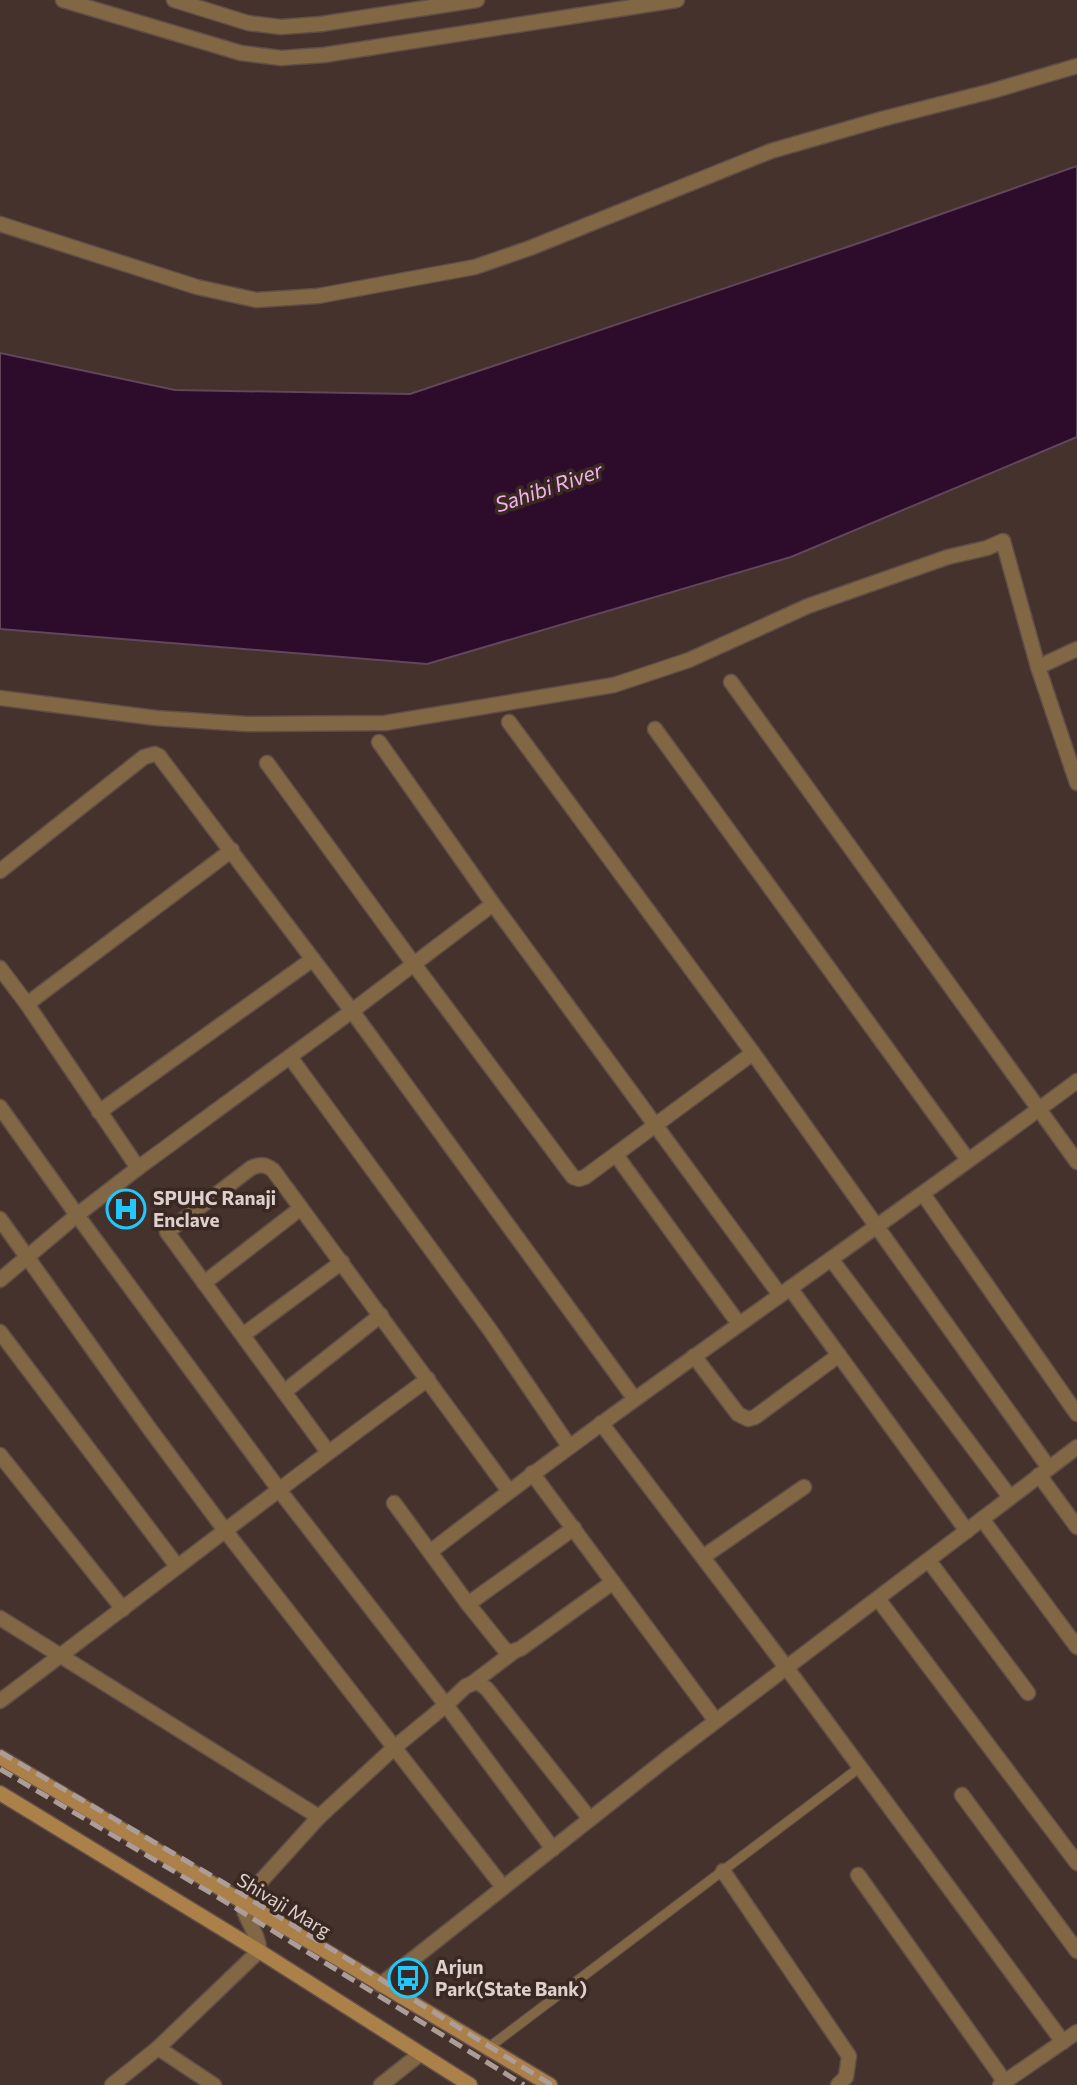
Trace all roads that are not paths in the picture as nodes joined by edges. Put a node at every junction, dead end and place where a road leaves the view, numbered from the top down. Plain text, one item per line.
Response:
1 (174, 0) edge
2 (477, 0) edge
3 (677, 0) edge
4 (70, 1) edge
5 (1077, 66) edge
6 (0, 224) edge
7 (1077, 649) edge
8 (1038, 667) junction
9 (732, 682) dead end
10 (0, 698) edge
11 (509, 722) dead end
12 (655, 729) dead end
13 (379, 742) dead end
14 (1073, 754) edge
15 (267, 762) dead end
16 (1077, 783) edge
17 (232, 850) junction
18 (0, 871) edge
19 (493, 904) junction
20 (313, 959) junction
21 (413, 963) junction
22 (0, 968) edge
23 (27, 1004) junction
24 (352, 1011) junction
25 (753, 1054) junction
26 (290, 1057) junction
27 (1077, 1081) edge
28 (0, 1107) edge
29 (1039, 1109) junction
30 (99, 1112) junction
31 (654, 1126) junction
32 (616, 1156) junction
33 (968, 1160) junction
34 (1077, 1162) edge
35 (138, 1168) junction
36 (923, 1194) junction
37 (302, 1208) junction
38 (76, 1215) junction
39 (0, 1219) edge
40 (876, 1227) junction
41 (27, 1257) junction
42 (831, 1259) junction
43 (342, 1262) junction
44 (0, 1280) edge
45 (204, 1283) junction
46 (785, 1292) junction
47 (381, 1315) junction
48 (739, 1324) junction
49 (0, 1332) edge
50 (243, 1335) junction
51 (839, 1355) junction
52 (694, 1356) junction
53 (428, 1379) junction
54 (285, 1392) junction
55 (634, 1398) junction
56 (1077, 1414) edge
57 (601, 1423) junction
58 (569, 1446) junction
59 (1077, 1447) edge
60 (328, 1451) junction
61 (0, 1455) edge
62 (1044, 1472) junction
63 (532, 1473) junction
64 (804, 1487) dead end
65 (279, 1490) junction
66 (509, 1491) junction
67 (1010, 1497) junction
68 (394, 1503) dead end
69 (982, 1519) junction
70 (1077, 1527) edge
71 (573, 1528) junction
72 (224, 1529) junction
73 (967, 1531) junction
74 (430, 1552) junction
75 (703, 1557) junction
76 (929, 1561) junction
77 (177, 1566) junction
78 (613, 1582) junction
79 (878, 1599) junction
80 (468, 1604) junction
81 (123, 1609) junction
82 (0, 1618) edge
83 (1077, 1647) edge
84 (516, 1650) junction
85 (61, 1655) junction
86 (786, 1667) junction
87 (470, 1685) junction
88 (1027, 1693) dead end
89 (0, 1701) edge
90 (446, 1705) junction
91 (716, 1721) junction
92 (395, 1747) junction
93 (0, 1757) edge
94 (859, 1768) junction
95 (0, 1793) edge
96 (962, 1795) dead end
97 (318, 1817) junction
98 (590, 1819) junction
99 (552, 1849) junction
100 (1077, 1863) edge
101 (723, 1871) junction
102 (858, 1875) dead end
103 (503, 1888) junction
104 (242, 1902) junction
105 (259, 1951) junction
106 (1077, 1951) edge
107 (380, 1984) junction
108 (1077, 2032) edge
109 (1063, 2042) junction
110 (158, 2048) junction
111 (488, 2048) junction
112 (420, 2054) junction
113 (1003, 2083) edge
114 (112, 2085) edge
115 (214, 2085) edge
116 (381, 2085) edge
117 (470, 2085) edge
118 (550, 2085) edge
119 (838, 2085) edge

1 - 2 street
3 - 4 street
5 - 6 street
7 - 8 street
8 - 10 street
8 - 14 street
9 - 29 street
11 - 25 street
12 - 33 street
13 - 19 street
14 - 16 street
15 - 21 street
17 - 18 street
17 - 20 street
17 - 23 street
19 - 21 street
19 - 31 street
20 - 24 street
20 - 30 street
21 - 24 street
21 - 32 street
22 - 23 street
23 - 30 street
24 - 26 street
24 - 55 street
25 - 31 street
25 - 40 street
26 - 35 street
26 - 58 street
27 - 29 street
28 - 38 street
29 - 33 street
29 - 34 street
30 - 35 street
31 - 32 street
31 - 46 street
32 - 48 street
33 - 36 street
35 - 38 street
36 - 40 street
36 - 56 street
37 - 43 street
37 - 45 street
37 - 45 street
38 - 41 street
38 - 65 street
39 - 41 street
40 - 42 street
40 - 62 street
41 - 44 street
41 - 72 street
42 - 46 street
42 - 67 street
43 - 47 street
43 - 50 street
45 - 50 street
46 - 48 street
46 - 51 street
47 - 53 street
47 - 54 street
48 - 52 street
49 - 77 street
50 - 54 street
51 - 52 street
51 - 73 street
52 - 55 street
53 - 60 street
53 - 66 street
54 - 60 street
55 - 57 street
57 - 58 street
57 - 75 street
58 - 63 street
59 - 62 street
60 - 65 street
61 - 81 street
62 - 67 street
62 - 70 street
63 - 66 street
63 - 71 street
64 - 75 street
65 - 72 street
65 - 90 street
66 - 74 street
67 - 69 street
68 - 74 street
69 - 73 street
69 - 83 street
71 - 78 street
71 - 80 street
72 - 77 street
72 - 92 street
73 - 76 street
74 - 80 street
75 - 86 street
76 - 79 street
76 - 88 street
77 - 81 street
78 - 84 street
78 - 91 street
79 - 86 street
79 - 100 street
80 - 84 street
81 - 85 street
82 - 85 street
84 - 87 street
85 - 89 street
85 - 97 street
86 - 91 street
86 - 94 street
87 - 90 street
87 - 98 street
90 - 92 street
90 - 99 street
91 - 98 street
92 - 97 street
92 - 103 street
93 - 104 main road, Shivaji Marg
94 - 101 lane
94 - 109 street
95 - 105 main road
96 - 106 street
97 - 104 street
98 - 99 street
99 - 103 street
101 - 111 lane
101 - 119 street
102 - 113 street
103 - 107 street
104 - 105 street
104 - 107 main road, Shivaji Marg
105 - 110 street
105 - 112 main road
107 - 111 main road, Shivaji Marg
108 - 109 street
109 - 113 street
110 - 114 street
110 - 115 street
111 - 118 main road, Shivaji Marg
112 - 116 street
112 - 117 main road

